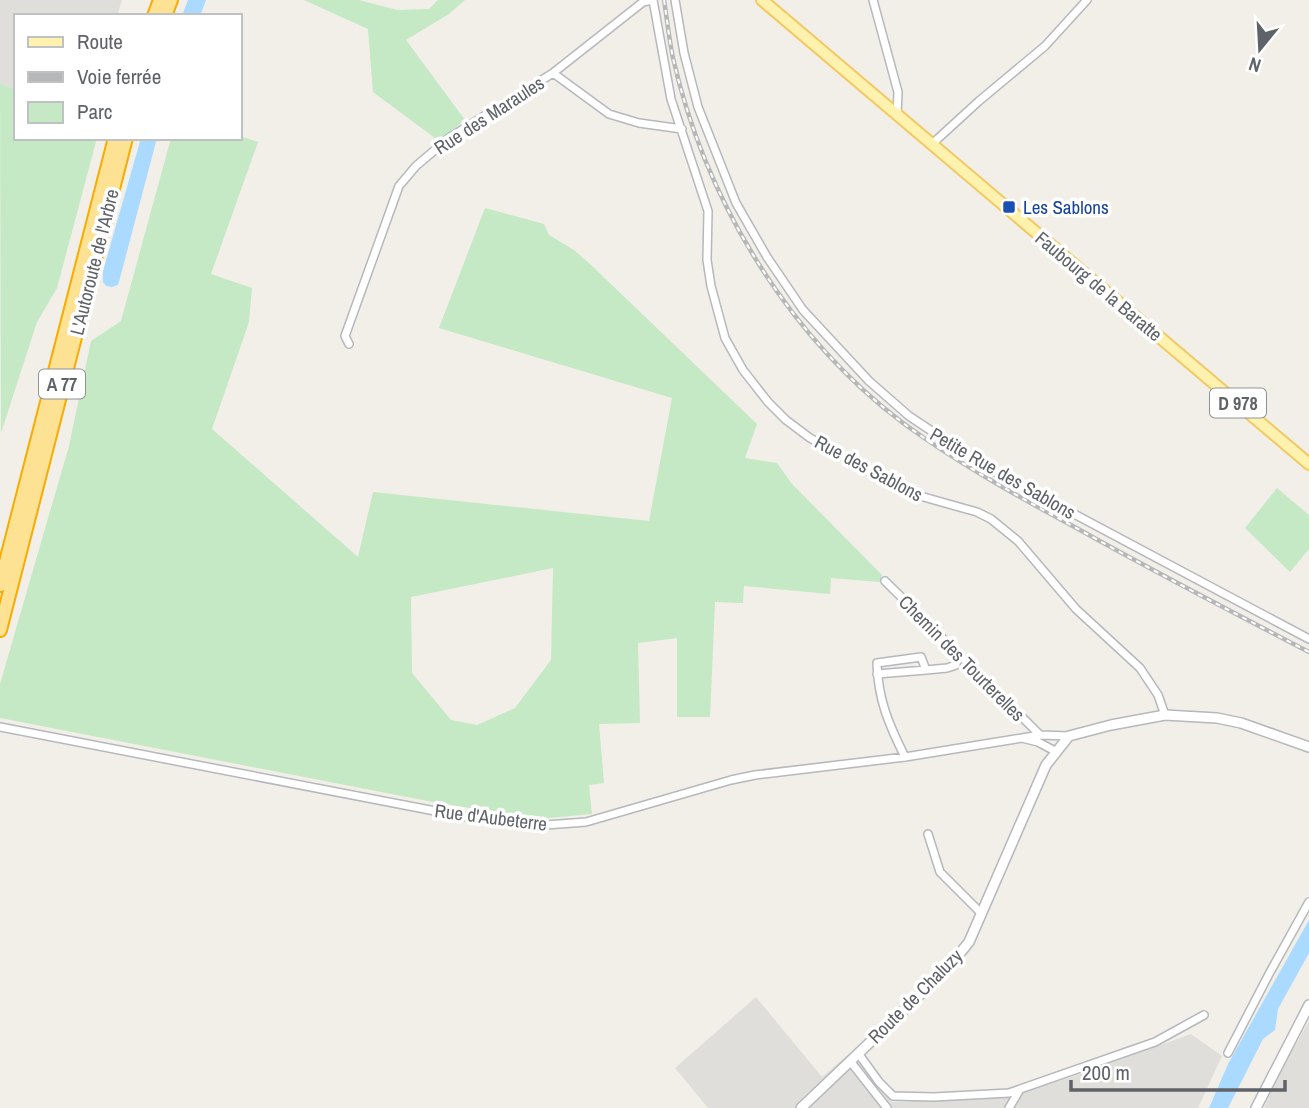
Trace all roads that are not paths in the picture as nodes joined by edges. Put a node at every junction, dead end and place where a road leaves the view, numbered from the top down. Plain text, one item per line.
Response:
1 (652, 0) edge
2 (675, 0) edge
3 (762, 0) edge
4 (873, 0) edge
5 (1087, 0) edge
6 (553, 73) junction
7 (897, 114) junction
8 (682, 129) junction
9 (114, 140) edge
10 (125, 140) edge
11 (932, 144) junction
12 (349, 344) dead end
13 (1309, 464) edge
14 (885, 580) dead end
15 (0, 585) edge
16 (0, 629) edge
17 (1309, 639) edge
18 (956, 665) dead end
19 (926, 670) junction
20 (877, 674) junction
21 (1166, 715) junction
22 (1, 728) edge
23 (1040, 735) junction
24 (1069, 736) junction
25 (1022, 738) junction
26 (1309, 747) edge
27 (1055, 751) junction
28 (905, 757) junction
29 (928, 834) dead end
30 (1309, 902) edge
31 (982, 914) junction
32 (1309, 1004) edge
33 (1204, 1015) dead end
34 (858, 1053) junction
35 (1228, 1053) dead end
36 (850, 1061) junction
37 (1019, 1091) junction
38 (801, 1108) edge
39 (887, 1108) edge
40 (1009, 1108) edge
41 (1256, 1108) edge

1 - 6 street, Rue des Maraules
1 - 8 street, Rue des Sablons
2 - 17 street, Petite Rue des Sablons
3 - 7 main road, Faubourg de la Baratte / D 978
4 - 7 street
5 - 11 street
6 - 8 street
6 - 12 street, Rue des Maraules
7 - 11 main road, Faubourg de la Baratte / D 978
8 - 21 street, Rue des Sablons
9 - 15 highway, L'Autoroute de l'Arbre / A 77
10 - 16 highway, L'Autoroute de l'Arbre / A 77
11 - 13 main road, Faubourg de la Baratte / D 978
14 - 23 street, Chemin des Tourterelles
18 - 19 street
19 - 20 street
19 - 20 street
20 - 28 street
21 - 24 street
21 - 26 street
22 - 28 street, Rue d'Aubeterre
23 - 24 street, Rue d'Aubeterre
23 - 25 street, Rue d'Aubeterre
24 - 27 street, Route de Chaluzy
25 - 27 street
25 - 28 street, Rue d'Aubeterre
27 - 31 street, Route de Chaluzy
29 - 31 street
30 - 35 street
31 - 34 street, Route de Chaluzy
32 - 41 street
33 - 37 street
34 - 36 street, Route de Chaluzy
34 - 37 street
36 - 38 street, Route de Chaluzy
36 - 39 street
37 - 40 street

